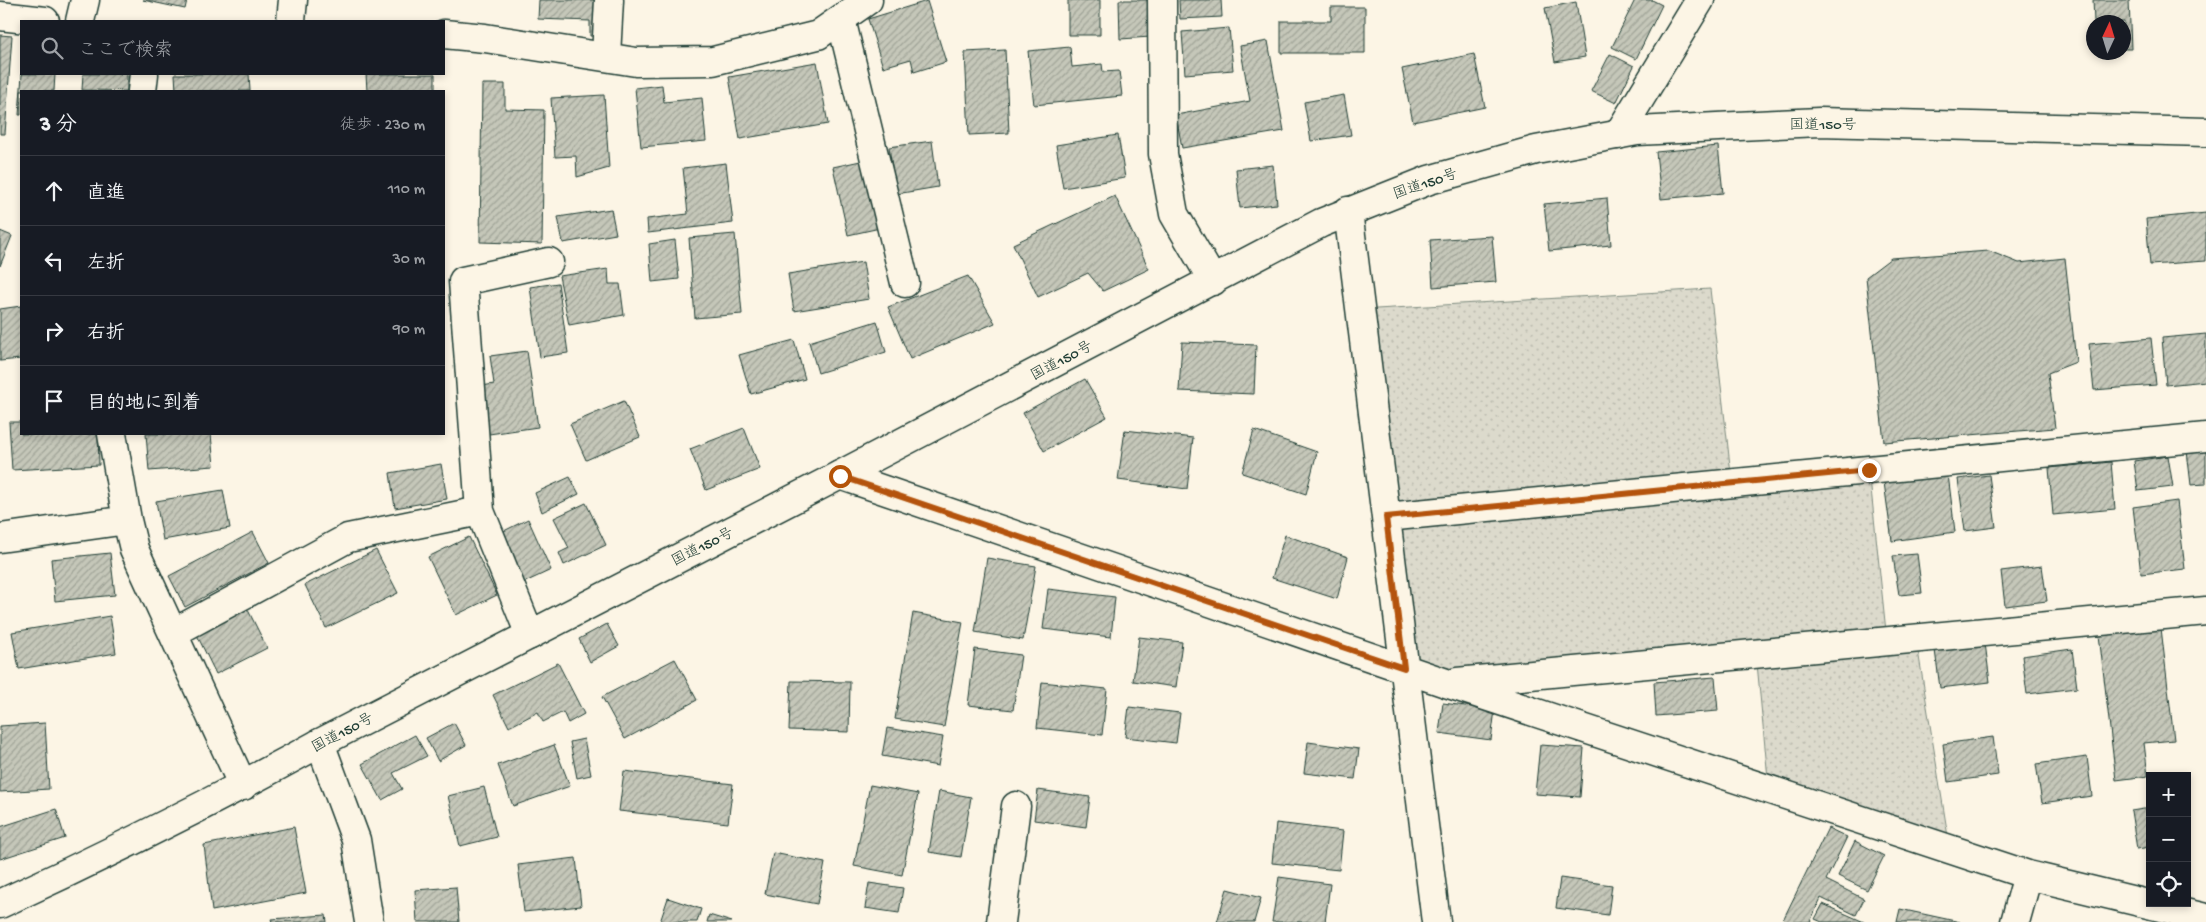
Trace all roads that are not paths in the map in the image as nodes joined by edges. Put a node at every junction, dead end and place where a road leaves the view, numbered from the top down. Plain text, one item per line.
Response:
1 (85, 0) edge
2 (293, 0) edge
3 (609, 0) edge
4 (868, 0) edge
5 (1162, 0) edge
6 (1700, 0) edge
7 (0, 16) edge
8 (841, 19) junction
9 (36, 20) edge
10 (80, 20) edge
11 (292, 20) edge
12 (445, 34) edge
13 (606, 56) junction
14 (144, 75) edge
15 (142, 90) edge
16 (2206, 132) edge
17 (1618, 134) junction
18 (1348, 211) junction
19 (549, 262) dead end
20 (1213, 281) junction
21 (905, 283) dead end
22 (112, 435) edge
23 (2206, 437) edge
24 (840, 476) junction
25 (480, 511) junction
26 (1386, 517) junction
27 (127, 520) junction
28 (0, 538) edge
29 (2206, 611) edge
30 (173, 633) junction
31 (530, 635) junction
32 (1404, 668) junction
33 (1446, 683) junction
34 (320, 743) junction
35 (243, 786) junction
36 (1016, 806) dead end
37 (2028, 875) junction
38 (0, 904) edge
39 (2206, 918) edge
40 (369, 922) edge
41 (1001, 922) edge
42 (1436, 922) edge
43 (2015, 922) edge

1 - 10 main road
2 - 11 main road
3 - 13 main road
4 - 8 main road
5 - 20 main road
6 - 17 main road
7 - 9 main road
8 - 13 main road
8 - 21 main road
12 - 13 main road
14 - 15 main road
16 - 17 main road, 国道150号
17 - 18 main road, 国道150号
18 - 20 main road, 国道150号
18 - 26 main road
19 - 25 main road
20 - 24 main road, 国道150号
22 - 27 main road
23 - 26 main road
24 - 31 main road, 国道150号
24 - 32 main road
25 - 30 main road
25 - 31 main road
26 - 32 main road
27 - 28 main road
27 - 30 main road
29 - 33 main road
30 - 35 main road
31 - 34 main road, 国道150号
32 - 33 main road
32 - 42 main road
33 - 37 main road
34 - 35 main road, 国道150号
34 - 40 main road
35 - 38 main road, 国道150号
36 - 41 main road
37 - 39 main road
37 - 43 main road

